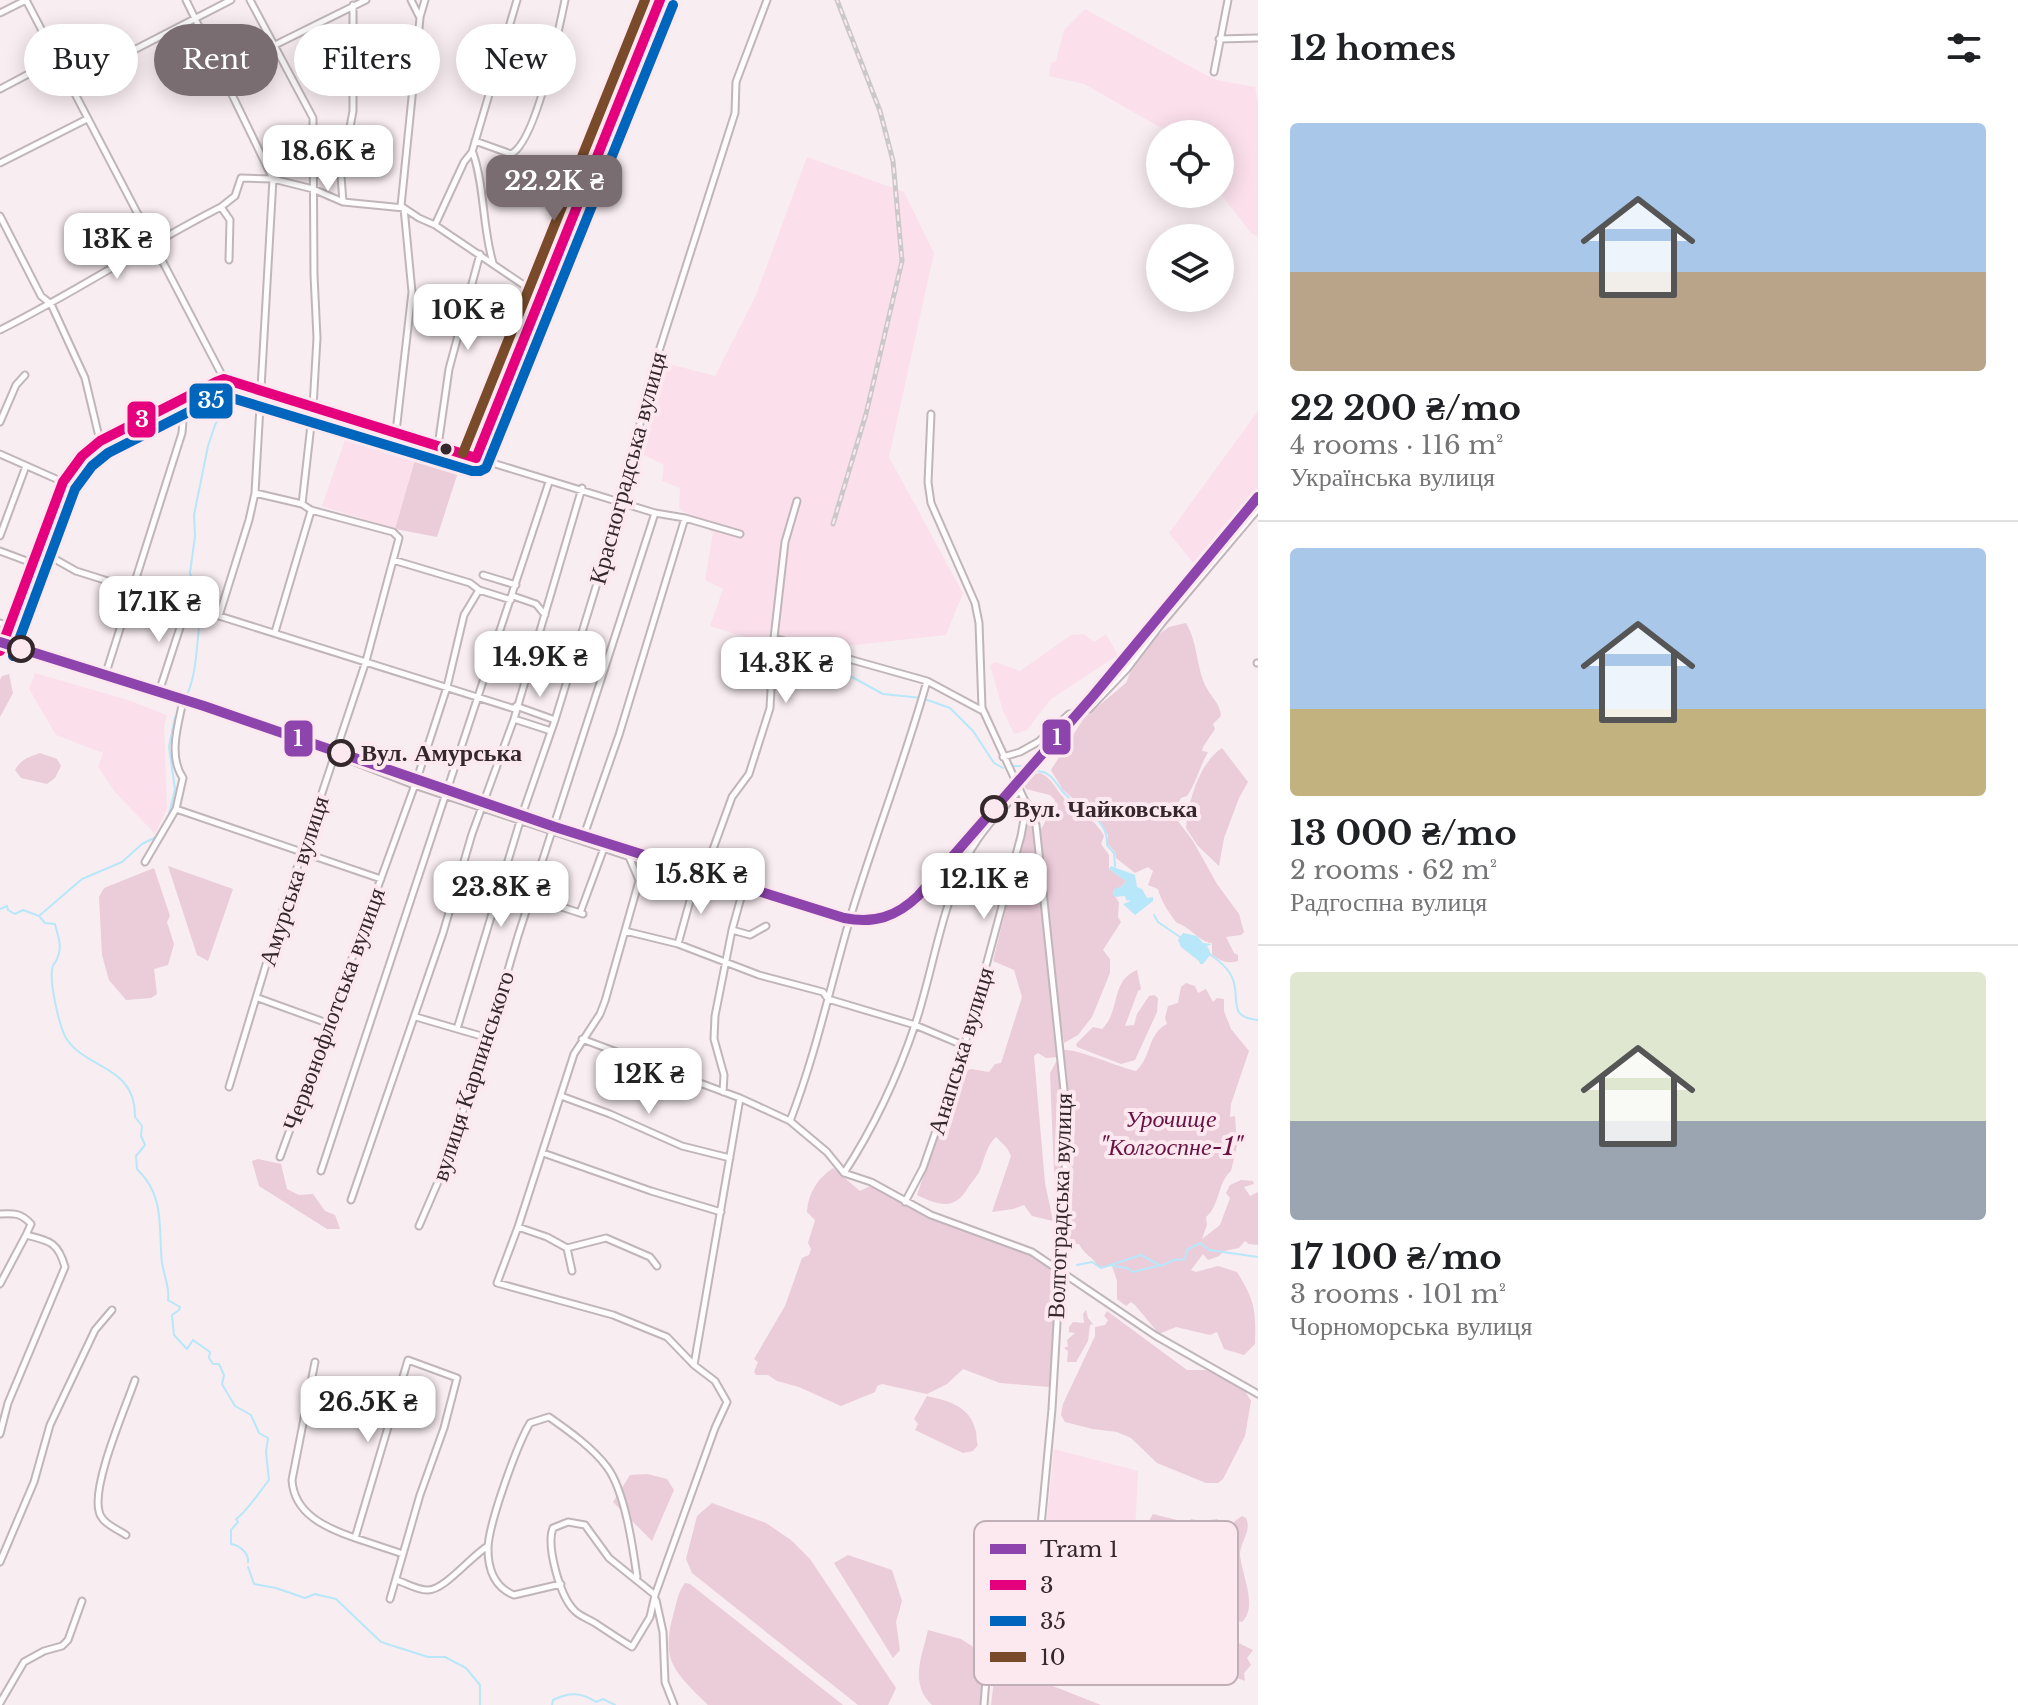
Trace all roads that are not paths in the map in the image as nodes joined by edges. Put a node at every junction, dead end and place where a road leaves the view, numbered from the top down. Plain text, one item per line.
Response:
1 (26, 0) edge
2 (186, 0) edge
3 (231, 0) edge
4 (250, 0) edge
5 (366, 0) edge
6 (411, 0) edge
7 (425, 0) edge
8 (517, 0) edge
9 (565, 0) edge
10 (660, 0) edge
11 (767, 0) edge
12 (1228, 0) edge
13 (353, 5) junction
14 (0, 13) edge
15 (195, 18) junction
16 (420, 18) junction
17 (39, 24) edge
18 (262, 24) edge
19 (1258, 38) edge
20 (1219, 39) junction
21 (278, 43) edge
22 (138, 48) edge
23 (278, 55) edge
24 (1214, 72) dead end
25 (24, 76) edge
26 (0, 89) edge
27 (77, 96) edge
28 (87, 119) junction
29 (475, 141) junction
30 (472, 152) junction
31 (0, 163) edge
32 (273, 179) junction
33 (313, 189) junction
34 (343, 202) junction
35 (221, 207) junction
36 (404, 208) junction
37 (0, 216) edge
38 (435, 225) junction
39 (151, 243) junction
40 (480, 254) junction
41 (229, 260) dead end
42 (493, 263) junction
43 (541, 297) junction
44 (51, 304) junction
45 (0, 330) edge
46 (25, 375) dead end
47 (224, 379) junction
48 (261, 391) junction
49 (185, 398) junction
50 (313, 407) junction
51 (931, 414) dead end
52 (0, 422) edge
53 (396, 432) junction
54 (100, 441) junction
55 (438, 446) junction
56 (0, 454) edge
57 (476, 458) junction
58 (26, 466) junction
59 (63, 482) junction
60 (549, 482) junction
61 (582, 488) junction
62 (255, 493) junction
63 (797, 501) dead end
64 (622, 502) junction
65 (302, 504) junction
66 (1258, 509) edge
67 (311, 510) junction
68 (655, 513) junction
69 (685, 518) junction
70 (740, 534) dead end
71 (0, 536) edge
72 (37, 549) junction
73 (0, 551) edge
74 (393, 560) junction
75 (32, 563) junction
76 (483, 575) dead end
77 (516, 585) junction
78 (133, 587) junction
79 (479, 590) junction
80 (512, 598) junction
81 (187, 606) junction
82 (545, 615) junction
83 (219, 616) junction
84 (0, 623) edge
85 (9, 626) junction
86 (275, 632) junction
87 (774, 638) junction
88 (1, 649) edge
89 (366, 661) junction
90 (105, 676) junction
91 (927, 681) junction
92 (447, 687) junction
93 (159, 692) junction
94 (479, 698) junction
95 (183, 701) junction
96 (516, 708) junction
97 (982, 710) junction
98 (514, 719) junction
99 (555, 720) junction
100 (551, 731) junction
101 (335, 754) junction
102 (1003, 757) junction
103 (414, 785) junction
104 (1020, 790) junction
105 (445, 796) junction
106 (1027, 802) junction
107 (482, 808) junction
108 (176, 809) junction
109 (520, 821) junction
110 (553, 831) junction
111 (582, 841) junction
112 (977, 841) junction
113 (604, 848) junction
114 (303, 851) junction
115 (629, 857) junction
116 (145, 862) dead end
117 (648, 864) junction
118 (703, 871) junction
119 (381, 879) junction
120 (696, 879) junction
121 (639, 881) junction
122 (745, 883) junction
123 (531, 897) junction
124 (850, 918) junction
125 (766, 926) dead end
126 (732, 930) junction
127 (625, 931) junction
128 (678, 944) junction
129 (727, 963) junction
130 (258, 998) junction
131 (828, 999) junction
132 (416, 1017) junction
133 (327, 1023) junction
134 (915, 1025) junction
135 (457, 1029) junction
136 (488, 1038) junction
137 (582, 1039) junction
138 (965, 1046) junction
139 (229, 1087) dead end
140 (723, 1092) junction
141 (561, 1096) junction
142 (740, 1098) junction
143 (790, 1121) junction
144 (543, 1153) junction
145 (280, 1157) dead end
146 (730, 1158) junction
147 (321, 1171) dead end
148 (844, 1173) junction
149 (351, 1200) dead end
150 (905, 1202) junction
151 (721, 1212) junction
152 (0, 1214) edge
153 (419, 1226) dead end
154 (518, 1227) junction
155 (26, 1235) junction
156 (567, 1248) junction
157 (657, 1266) dead end
158 (1060, 1270) junction
159 (572, 1271) dead end
160 (0, 1284) edge
161 (112, 1310) dead end
162 (315, 1362) dead end
163 (694, 1365) junction
164 (135, 1380) dead end
165 (1258, 1394) edge
166 (0, 1434) edge
167 (1041, 1521) edge
168 (126, 1535) dead end
169 (355, 1538) junction
170 (488, 1546) junction
171 (403, 1554) junction
172 (0, 1562) edge
173 (637, 1578) junction
174 (396, 1580) junction
175 (561, 1584) junction
176 (655, 1595) junction
177 (390, 1599) dead end
178 (82, 1601) dead end
179 (986, 1685) edge
180 (0, 1703) edge
181 (674, 1705) edge
182 (984, 1705) edge

1 - 14 street
1 - 17 street
2 - 15 street
3 - 15 street
4 - 18 street
5 - 13 street
6 - 16 street
7 - 16 street
8 - 29 street
9 - 29 street
10 - 43 street
11 - 64 street, Красноградська вулиця
12 - 20 street
13 - 21 street
13 - 34 street
15 - 22 street
15 - 32 street
16 - 36 street
19 - 20 street
20 - 24 street
23 - 33 street
25 - 26 street
27 - 28 street
28 - 31 street
28 - 39 street
29 - 30 street
30 - 38 street
30 - 42 street
32 - 33 street
32 - 35 street
32 - 48 street
33 - 34 street
33 - 50 street
34 - 36 street
35 - 39 street
35 - 41 street
36 - 38 street
36 - 53 street
37 - 44 street
38 - 40 street
39 - 44 street
39 - 47 street
40 - 42 street
40 - 55 street
42 - 43 street
43 - 57 street
44 - 45 street
44 - 54 street
46 - 52 street
47 - 48 street
47 - 49 street
48 - 50 street
48 - 62 street
49 - 54 street
49 - 78 street
50 - 53 street
50 - 65 street
51 - 97 street, Волгоградська вулиця
53 - 55 street
54 - 59 street
55 - 57 street
56 - 58 street
57 - 60 street
58 - 59 street
58 - 71 street
59 - 72 street
60 - 61 street
60 - 77 street
61 - 64 street
61 - 82 street
62 - 65 street
62 - 83 street
63 - 87 street
64 - 68 street
64 - 99 street, Красноградська вулиця
65 - 67 street
66 - 102 street
67 - 74 street, Амурська вулиця
67 - 86 street
68 - 69 street
68 - 110 street, вулиця Карпинського
69 - 70 street
69 - 111 street
72 - 75 street
72 - 78 street
73 - 75 street
74 - 79 street
74 - 89 street, Амурська вулиця
75 - 85 street
76 - 77 street
77 - 80 street
78 - 81 street
78 - 90 street
79 - 80 street
79 - 92 street, Червонофлотська вулиця
80 - 82 street
80 - 94 street
81 - 83 street
81 - 93 street
82 - 96 street
83 - 86 street
84 - 85 street
85 - 88 street
86 - 89 street
87 - 91 street
87 - 118 street
88 - 90 street
89 - 92 street
89 - 101 street, Амурська вулиця
90 - 93 street
91 - 97 street
91 - 124 street
92 - 94 street
92 - 103 street, Червонофлотська вулиця
93 - 95 street
94 - 96 street
94 - 105 street
95 - 101 street
95 - 108 street
96 - 98 street
96 - 99 street
97 - 102 street, Волгоградська вулиця
98 - 100 street
98 - 107 street
99 - 100 street, Красноградська вулиця
100 - 109 street, Красноградська вулиця
101 - 103 street
101 - 114 street, Амурська вулиця
102 - 104 street, Волгоградська вулиця
103 - 105 street
103 - 119 street, Червонофлотська вулиця
104 - 106 street, Волгоградська вулиця
104 - 112 street
105 - 107 street
105 - 147 street
106 - 138 street, Анапська вулиця
106 - 158 street, Волгоградська вулиця
107 - 109 street
107 - 132 street
108 - 114 street
108 - 116 street
109 - 110 street
109 - 135 street, Красноградська вулиця
110 - 111 street
110 - 123 street, вулиця Карпинського
111 - 113 street
112 - 124 street
112 - 134 street
113 - 115 street
113 - 123 street
114 - 119 street
114 - 130 street, Амурська вулиця
115 - 117 street
115 - 121 street
117 - 120 street
117 - 121 street
118 - 120 street
118 - 122 street
119 - 133 street, Червонофлотська вулиця
120 - 128 street
121 - 127 street
122 - 124 street
122 - 126 street
123 - 136 street, вулиця Карпинського
124 - 131 street
125 - 126 street
126 - 129 street
127 - 128 street
127 - 137 street
128 - 129 street
129 - 131 street
129 - 140 street
130 - 133 street
130 - 139 street, Амурська вулиця
131 - 134 street
131 - 143 street
132 - 135 street
132 - 149 street
133 - 145 street, Червонофлотська вулиця
134 - 138 street
134 - 148 street
135 - 136 street
136 - 153 street, вулиця Карпинського
137 - 140 street
137 - 141 street
138 - 150 street, Анапська вулиця
140 - 142 street
141 - 144 street
141 - 146 street
142 - 143 street
142 - 146 street
143 - 148 street
144 - 151 street
144 - 154 street
146 - 151 street
148 - 150 street
150 - 158 street
151 - 163 street
152 - 155 street
154 - 156 street
154 - 163 street
155 - 160 street
155 - 166 street
156 - 157 street
156 - 159 street
158 - 165 street
158 - 167 street, Волгоградська вулиця
161 - 172 street
162 - 169 street
163 - 176 street
164 - 168 street
169 - 171 street
169 - 171 street
170 - 173 street
170 - 174 street
170 - 175 street
171 - 174 street
173 - 175 street
173 - 176 street
174 - 177 street
175 - 176 street
176 - 181 street
178 - 180 street
179 - 182 street, Волгоградська вулиця

